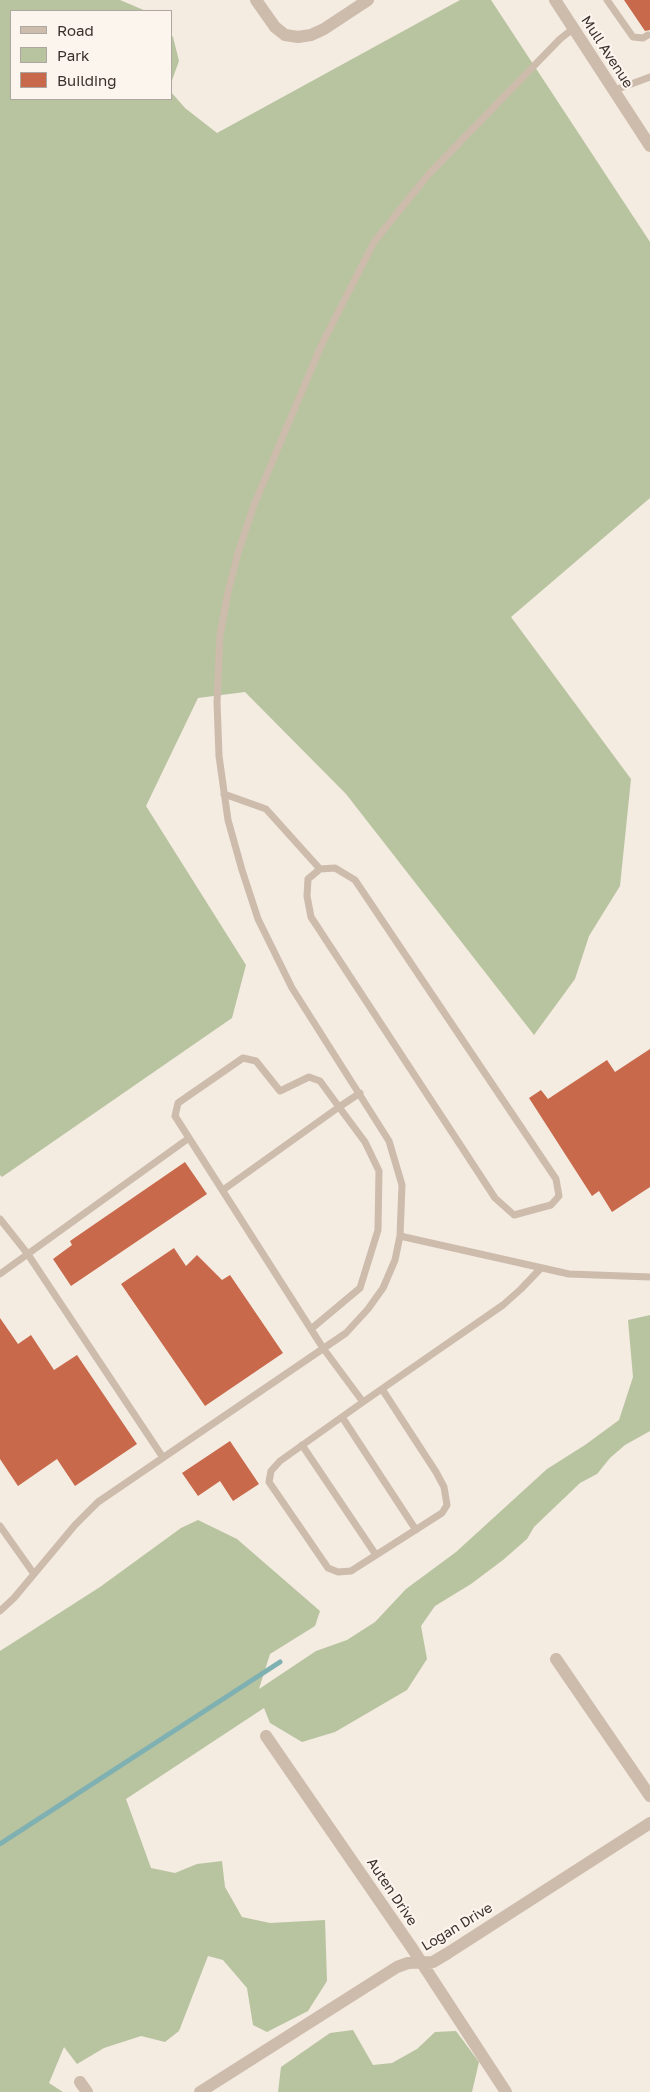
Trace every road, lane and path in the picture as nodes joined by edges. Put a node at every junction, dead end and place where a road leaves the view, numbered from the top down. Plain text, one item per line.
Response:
1 (256, 0) edge
2 (368, 0) edge
3 (555, 0) edge
4 (607, 0) edge
5 (574, 28) junction
6 (648, 36) dead end
7 (650, 77) edge
8 (615, 90) junction
9 (650, 146) edge
10 (224, 794) junction
11 (320, 869) junction
12 (360, 1093) junction
13 (339, 1108) junction
14 (189, 1138) junction
15 (223, 1190) junction
16 (0, 1219) edge
17 (400, 1236) junction
18 (27, 1253) junction
19 (540, 1268) junction
20 (0, 1274) edge
21 (650, 1277) edge
22 (311, 1329) junction
23 (323, 1348) junction
24 (382, 1389) junction
25 (363, 1402) junction
26 (342, 1417) junction
27 (302, 1445) junction
28 (162, 1456) junction
29 (0, 1526) edge
30 (416, 1530) junction
31 (376, 1555) junction
32 (34, 1574) junction
33 (0, 1611) edge
34 (556, 1659) dead end
35 (266, 1736) dead end
36 (650, 1796) edge
37 (650, 1823) edge
38 (421, 1964) junction
39 (200, 2092) edge
40 (506, 2092) edge

1 - 2 street
3 - 5 street, Mull Avenue
4 - 6 lane
5 - 8 street, Mull Avenue
5 - 10 lane
7 - 8 lane
8 - 9 street, Mull Avenue
10 - 11 lane
10 - 12 lane
11 - 11 lane
12 - 13 lane
12 - 17 lane
13 - 14 lane
13 - 15 lane
13 - 22 lane
14 - 15 lane
14 - 18 lane
15 - 22 lane
16 - 18 lane
17 - 19 lane
17 - 23 lane
18 - 20 lane
18 - 28 lane
19 - 21 lane
19 - 24 lane
22 - 23 lane
23 - 25 lane
23 - 28 lane
24 - 25 lane
24 - 30 lane
25 - 26 lane
26 - 27 lane
26 - 30 lane
27 - 31 lane
27 - 31 lane
28 - 32 lane
29 - 32 lane
30 - 31 lane
32 - 33 lane
34 - 36 street
35 - 38 street, Auten Drive
37 - 38 street, Logan Drive
38 - 39 street, Logan Drive
38 - 40 street, Auten Drive

